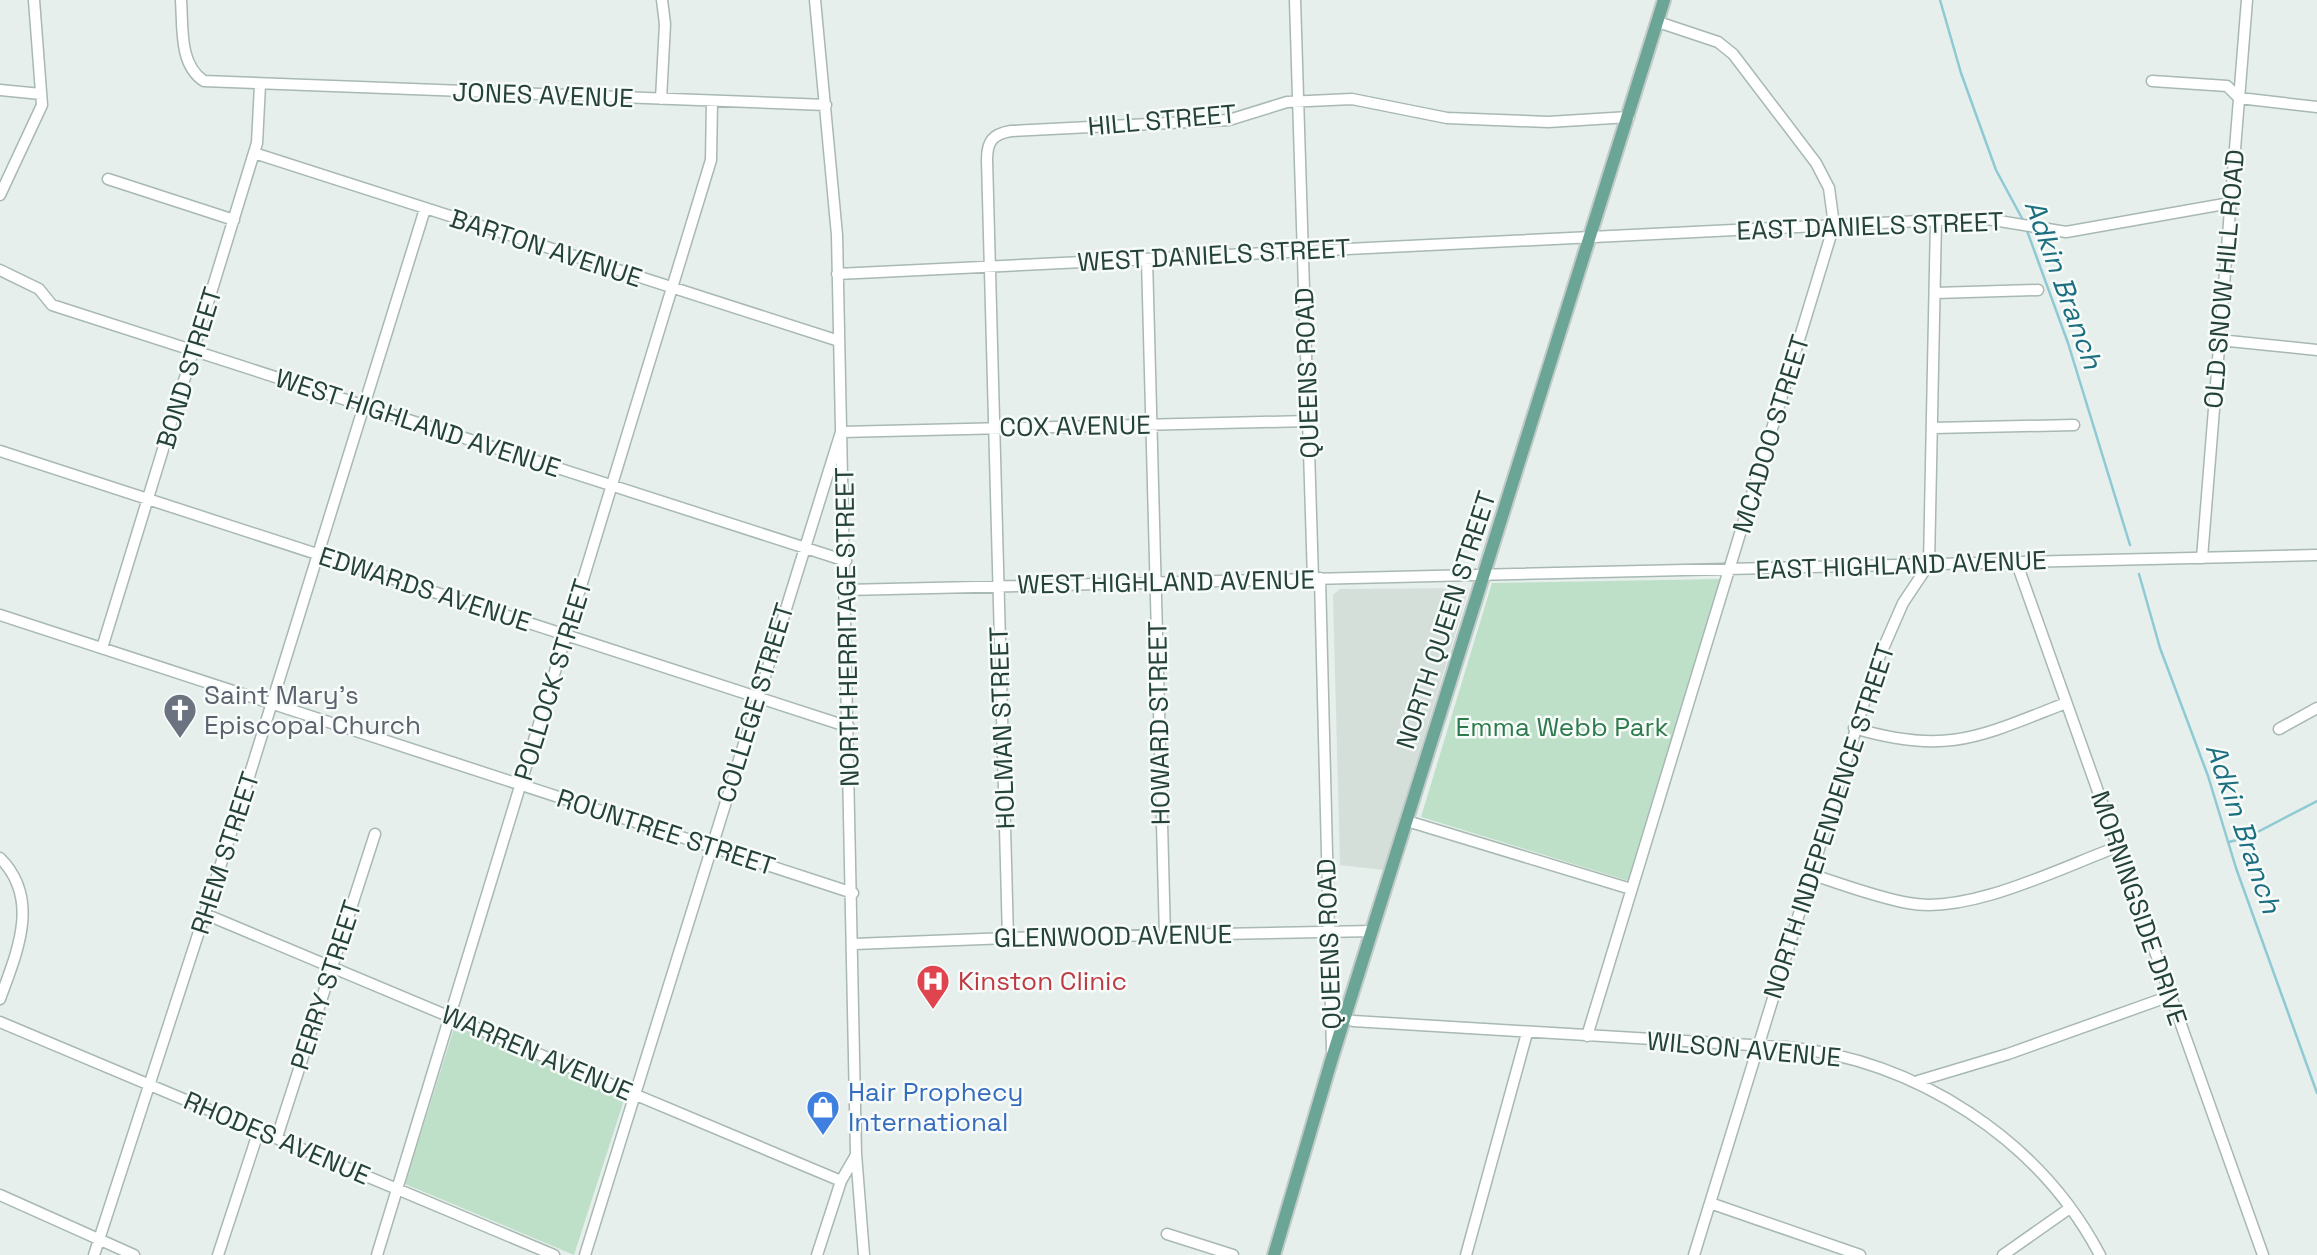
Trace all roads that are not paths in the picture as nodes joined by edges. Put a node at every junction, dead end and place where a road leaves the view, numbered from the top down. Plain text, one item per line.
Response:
1 (34, 0) edge
2 (181, 0) edge
3 (662, 0) edge
4 (815, 0) edge
5 (1296, 0) edge
6 (1664, 0) edge
7 (2247, 0) edge
8 (1658, 22) junction
9 (2152, 81) dead end
10 (260, 85) junction
11 (0, 90) edge
12 (41, 94) junction
13 (2239, 98) junction
14 (661, 99) junction
15 (1300, 101) junction
16 (712, 102) junction
17 (826, 105) junction
18 (2317, 107) edge
19 (1629, 117) junction
20 (254, 153) junction
21 (108, 179) dead end
22 (0, 195) edge
23 (2230, 203) junction
24 (425, 209) junction
25 (234, 220) junction
26 (1937, 220) junction
27 (1834, 225) junction
28 (1591, 237) junction
29 (1303, 250) junction
30 (1147, 259) junction
31 (992, 267) junction
32 (0, 270) edge
33 (837, 274) junction
34 (672, 288) junction
35 (2038, 290) dead end
36 (1935, 293) junction
37 (2219, 340) junction
38 (839, 341) junction
39 (2317, 350) edge
40 (194, 351) junction
41 (364, 405) junction
42 (1308, 421) junction
43 (1152, 423) junction
44 (2074, 425) dead end
45 (996, 428) junction
46 (1933, 428) junction
47 (841, 432) junction
48 (0, 451) edge
49 (612, 485) junction
50 (149, 500) junction
51 (803, 547) junction
52 (318, 554) junction
53 (2317, 555) edge
54 (2202, 558) junction
55 (846, 561) junction
56 (2016, 561) junction
57 (1929, 564) junction
58 (1729, 570) junction
59 (1485, 573) junction
60 (1316, 579) junction
61 (1156, 583) junction
62 (998, 586) junction
63 (846, 590) junction
64 (0, 615) edge
65 (566, 635) junction
66 (102, 648) junction
67 (757, 696) junction
68 (2066, 703) junction
69 (272, 704) junction
70 (2317, 708) edge
71 (849, 727) junction
72 (1854, 728) junction
73 (2279, 729) dead end
74 (521, 785) junction
75 (1407, 821) junction
76 (375, 834) dead end
77 (711, 847) junction
78 (2118, 847) junction
79 (0, 859) edge
80 (1810, 874) junction
81 (1631, 889) junction
82 (853, 893) junction
83 (205, 914) junction
84 (1329, 931) junction
85 (1373, 931) junction
86 (1165, 936) junction
87 (1008, 937) junction
88 (854, 944) junction
89 (332, 966) junction
90 (2170, 996) junction
91 (0, 999) edge
92 (451, 1017) junction
93 (1353, 1021) dead end
94 (0, 1022) edge
95 (1528, 1033) junction
96 (1587, 1036) junction
97 (1758, 1046) junction
98 (1332, 1058) junction
99 (1918, 1082) junction
100 (150, 1086) junction
101 (635, 1094) junction
102 (259, 1130) junction
103 (277, 1137) junction
104 (856, 1154) junction
105 (841, 1181) junction
106 (396, 1189) junction
107 (0, 1195) edge
108 (1710, 1203) junction
109 (2070, 1208) junction
110 (1167, 1234) dead end
111 (99, 1239) junction
112 (94, 1255) edge
113 (134, 1255) edge
114 (218, 1255) edge
115 (377, 1255) edge
116 (554, 1255) edge
117 (585, 1255) edge
118 (817, 1255) edge
119 (864, 1255) edge
120 (1233, 1255) edge
121 (1274, 1255) edge
122 (1466, 1255) edge
123 (1694, 1255) edge
124 (1860, 1255) edge
125 (2003, 1255) edge
126 (2100, 1255) edge
127 (2263, 1255) edge

1 - 12 street
2 - 10 street, JONES AVENUE
3 - 14 street
4 - 17 street, NORTH HERRITAGE STREET
5 - 15 street, QUEENS ROAD
6 - 8 main road, NORTH QUEEN STREET
7 - 13 street, OLD SNOW HILL ROAD
8 - 19 main road, NORTH QUEEN STREET
8 - 27 street, MCADOO STREET
9 - 13 street
10 - 14 street, JONES AVENUE
10 - 20 street, BOND STREET
11 - 12 street
12 - 22 street
13 - 18 street
13 - 23 street, OLD SNOW HILL ROAD
14 - 16 street, JONES AVENUE
15 - 19 street, HILL STREET
15 - 29 street, QUEENS ROAD
15 - 31 street, HILL STREET
16 - 17 street, JONES AVENUE
16 - 34 street, POLLOCK STREET
17 - 33 street, NORTH HERRITAGE STREET
19 - 28 main road, NORTH QUEEN STREET
20 - 24 street, BARTON AVENUE
20 - 25 street, BOND STREET
21 - 25 street
23 - 26 street, EAST DANIELS STREET
23 - 37 street, OLD SNOW HILL ROAD
24 - 34 street, BARTON AVENUE
24 - 41 street, RHEM STREET
25 - 40 street, BOND STREET
26 - 27 street, EAST DANIELS STREET
26 - 36 street
27 - 28 street, EAST DANIELS STREET
27 - 58 street, MCADOO STREET
28 - 29 street, WEST DANIELS STREET
28 - 59 main road, NORTH QUEEN STREET
29 - 30 street, WEST DANIELS STREET
29 - 42 street, QUEENS ROAD
30 - 31 street, WEST DANIELS STREET
30 - 43 street, HOWARD STREET
31 - 33 street, WEST DANIELS STREET
31 - 45 street, HOLMAN STREET
32 - 40 street, WEST HIGHLAND AVENUE
33 - 38 street, NORTH HERRITAGE STREET
34 - 38 street, BARTON AVENUE
34 - 49 street, POLLOCK STREET
35 - 36 street
36 - 46 street
37 - 39 street
37 - 54 street, OLD SNOW HILL ROAD
38 - 47 street, NORTH HERRITAGE STREET
40 - 41 street, WEST HIGHLAND AVENUE
40 - 50 street, BOND STREET
41 - 49 street, WEST HIGHLAND AVENUE
41 - 52 street, RHEM STREET
42 - 43 street, COX AVENUE
42 - 60 street, QUEENS ROAD
43 - 45 street, COX AVENUE
43 - 61 street, HOWARD STREET
44 - 46 street
45 - 47 street, COX AVENUE
45 - 62 street, HOLMAN STREET
46 - 57 street
47 - 51 street, COLLEGE STREET
47 - 55 street, NORTH HERRITAGE STREET
48 - 50 street, EDWARDS AVENUE
49 - 51 street, WEST HIGHLAND AVENUE
49 - 65 street, POLLOCK STREET
50 - 52 street, EDWARDS AVENUE
50 - 66 street, BOND STREET
51 - 55 street, WEST HIGHLAND AVENUE
51 - 67 street, COLLEGE STREET
52 - 65 street, EDWARDS AVENUE
52 - 69 street, RHEM STREET
53 - 54 street, EAST HIGHLAND AVENUE
54 - 56 street, EAST HIGHLAND AVENUE
55 - 63 street, NORTH HERRITAGE STREET
56 - 57 street, EAST HIGHLAND AVENUE
56 - 68 street, MORNINGSIDE DRIVE
57 - 58 street, EAST HIGHLAND AVENUE
57 - 72 street, NORTH INDEPENDENCE STREET
58 - 59 street, EAST HIGHLAND AVENUE
58 - 81 street, MCADOO STREET
59 - 60 street, WEST HIGHLAND AVENUE
59 - 75 main road, NORTH QUEEN STREET
60 - 61 street, WEST HIGHLAND AVENUE
60 - 84 street, QUEENS ROAD
61 - 62 street, WEST HIGHLAND AVENUE
61 - 86 street, HOWARD STREET
62 - 63 street, WEST HIGHLAND AVENUE
62 - 87 street, HOLMAN STREET
63 - 71 street, NORTH HERRITAGE STREET
64 - 66 street, ROUNTREE STREET
65 - 67 street, EDWARDS AVENUE
65 - 74 street, POLLOCK STREET
66 - 69 street, ROUNTREE STREET
67 - 71 street, EDWARDS AVENUE
67 - 77 street, COLLEGE STREET
68 - 72 street
68 - 78 street, MORNINGSIDE DRIVE
69 - 74 street, ROUNTREE STREET
69 - 83 street, RHEM STREET
70 - 73 street
71 - 82 street, NORTH HERRITAGE STREET
72 - 80 street, NORTH INDEPENDENCE STREET
74 - 77 street, ROUNTREE STREET
74 - 92 street, POLLOCK STREET
75 - 81 street
75 - 85 main road, NORTH QUEEN STREET
76 - 89 street, PERRY STREET
77 - 82 street, ROUNTREE STREET
77 - 101 street, COLLEGE STREET
78 - 80 street
78 - 90 street, MORNINGSIDE DRIVE
79 - 91 street
80 - 97 street, NORTH INDEPENDENCE STREET
81 - 96 street, MCADOO STREET
82 - 88 street, NORTH HERRITAGE STREET
83 - 89 street, WARREN AVENUE
83 - 100 street, RHEM STREET
84 - 85 street, GLENWOOD AVENUE
84 - 86 street, GLENWOOD AVENUE
84 - 98 street, QUEENS ROAD
85 - 98 main road, NORTH QUEEN STREET
86 - 87 street, GLENWOOD AVENUE
87 - 88 street, GLENWOOD AVENUE
88 - 104 street, NORTH HERRITAGE STREET
89 - 92 street, WARREN AVENUE
89 - 103 street, PERRY STREET
90 - 99 street
90 - 127 street, MORNINGSIDE DRIVE
92 - 101 street, WARREN AVENUE
92 - 106 street, POLLOCK STREET
93 - 95 street, WILSON AVENUE
94 - 100 street, RHODES AVENUE
95 - 96 street, WILSON AVENUE
95 - 122 street
96 - 97 street, WILSON AVENUE
97 - 99 street, WILSON AVENUE
97 - 108 street, NORTH INDEPENDENCE STREET
98 - 121 main road, NORTH QUEEN STREET
99 - 109 street, WILSON AVENUE
100 - 102 street, RHODES AVENUE
100 - 111 street, RHEM STREET
101 - 105 street, WARREN AVENUE
101 - 117 street, COLLEGE STREET
102 - 103 street, RHODES AVENUE
102 - 114 street
103 - 106 street, RHODES AVENUE
104 - 105 street
104 - 119 street, NORTH HERRITAGE STREET
105 - 118 street
106 - 115 street, POLLOCK STREET
106 - 116 street, RHODES AVENUE
107 - 111 street
108 - 123 street, NORTH INDEPENDENCE STREET
108 - 124 street
109 - 125 street
109 - 126 street, WILSON AVENUE
110 - 120 street
111 - 112 street, RHEM STREET
111 - 113 street

